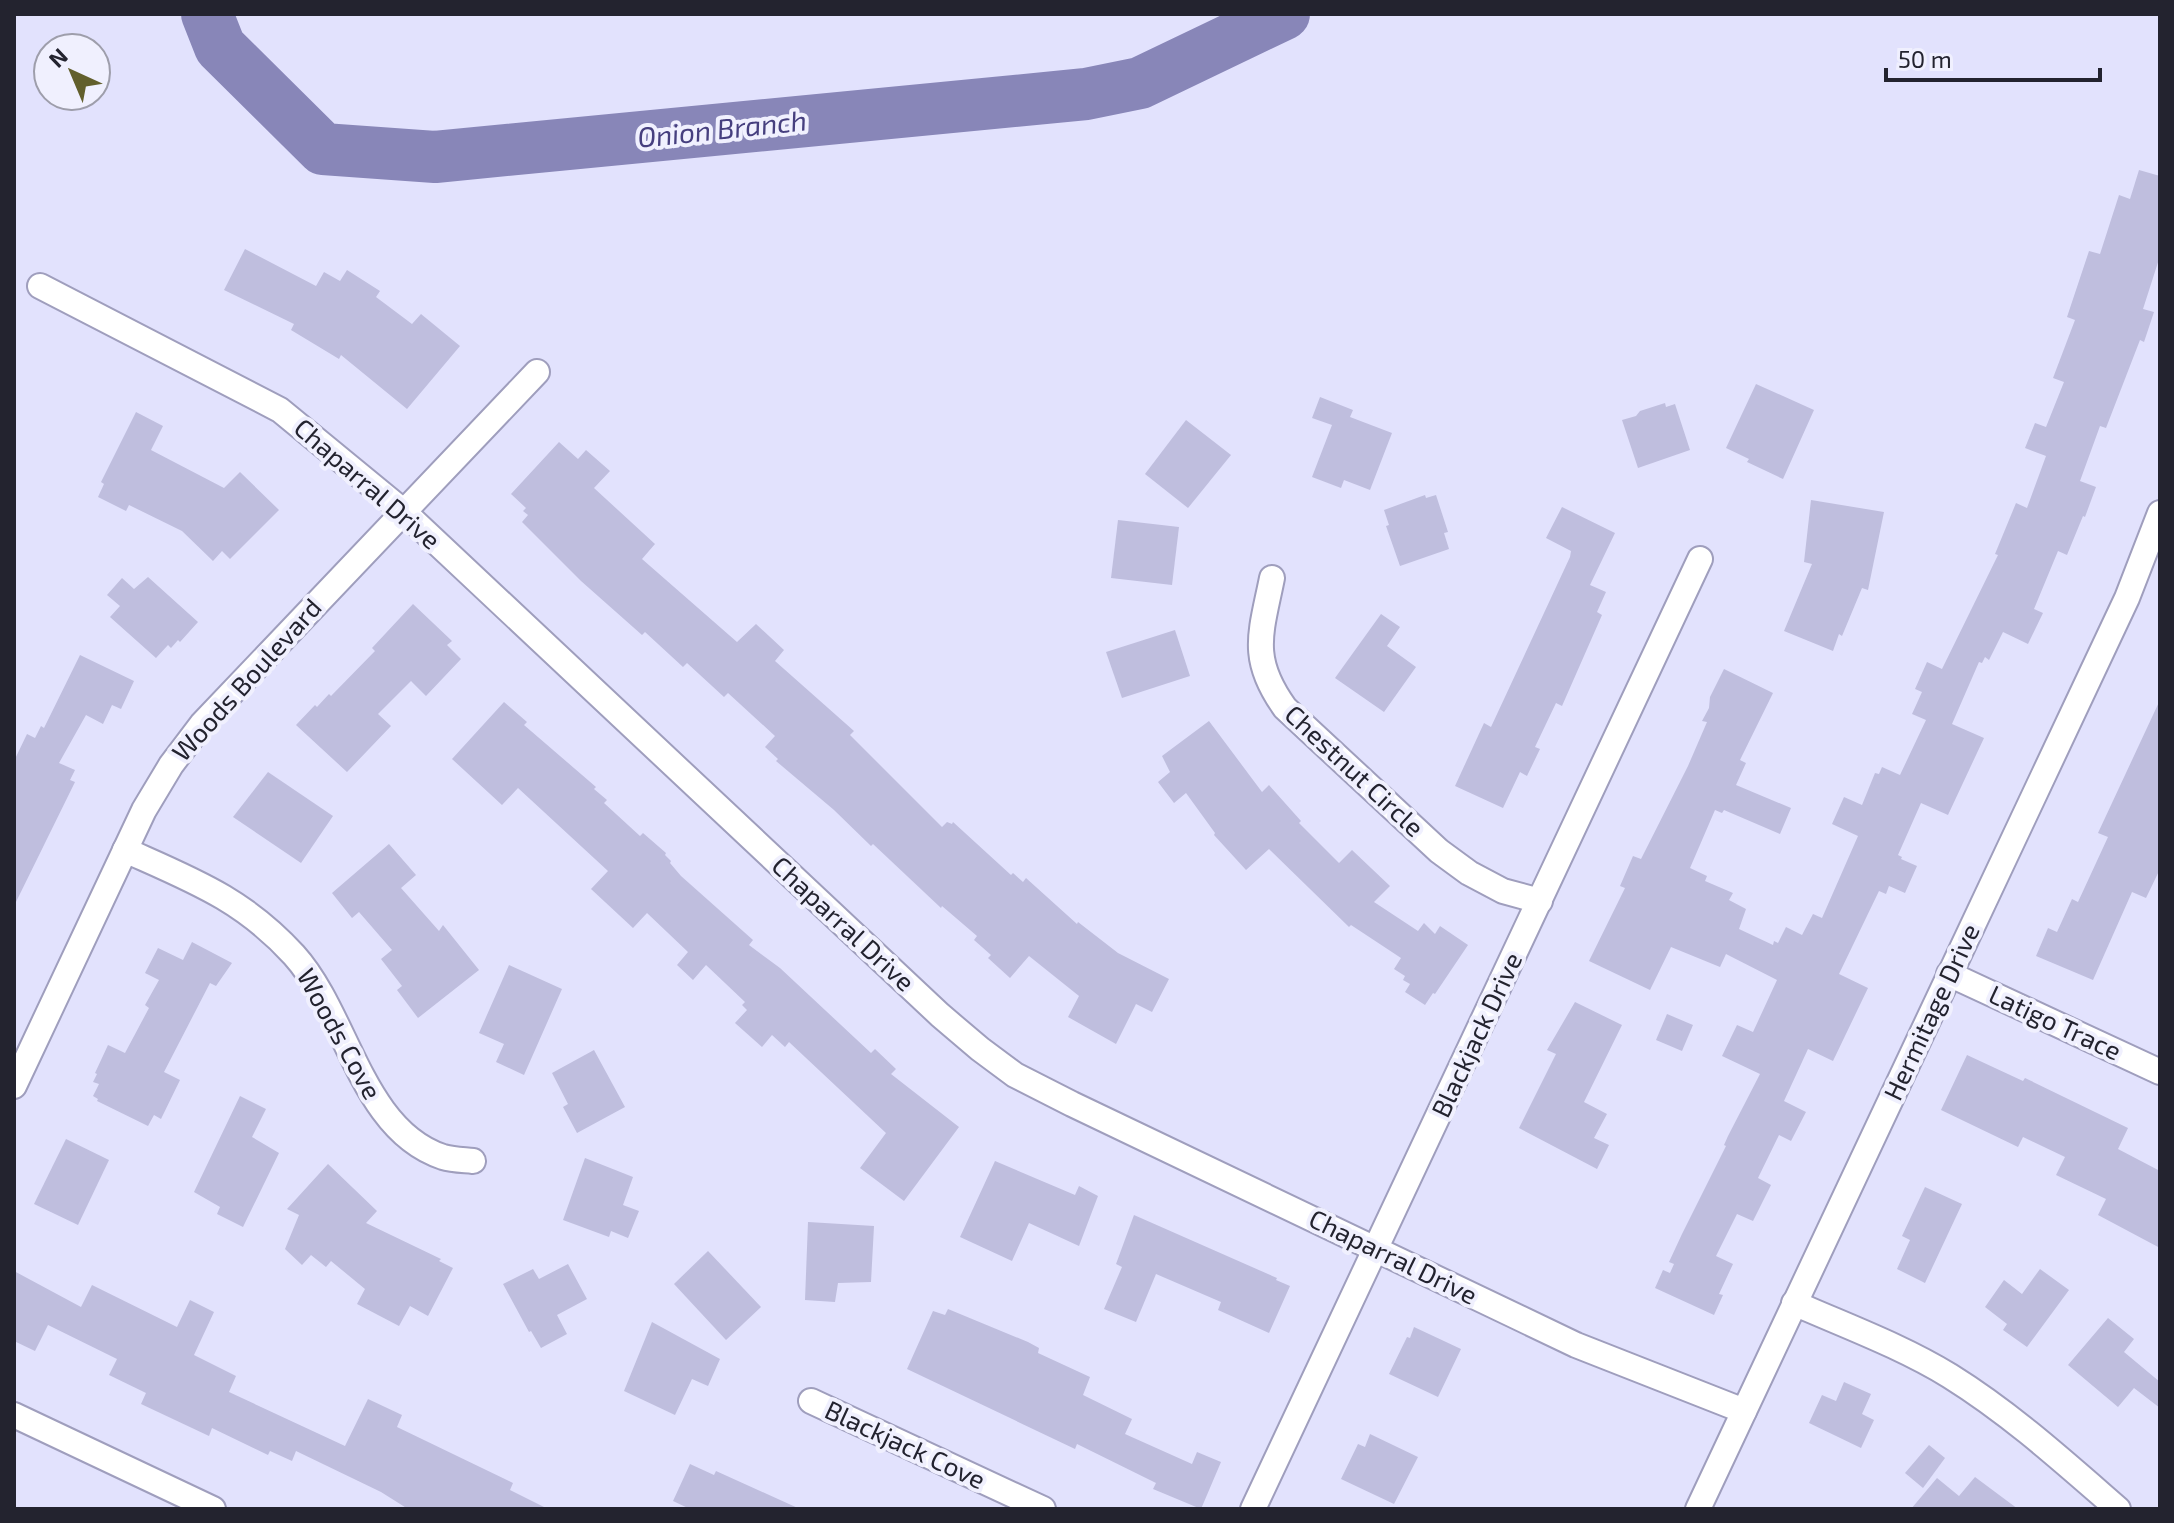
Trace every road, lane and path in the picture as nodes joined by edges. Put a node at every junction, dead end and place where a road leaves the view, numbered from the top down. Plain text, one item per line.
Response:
1 (40, 286) dead end
2 (537, 372) dead end
3 (403, 511) junction
4 (2160, 513) edge
5 (1700, 559) dead end
6 (1272, 578) dead end
7 (125, 850) junction
8 (1540, 901) junction
9 (1949, 974) junction
10 (2160, 1072) edge
11 (14, 1086) edge
12 (473, 1161) dead end
13 (1377, 1248) junction
14 (1794, 1303) junction
15 (811, 1401) dead end
16 (1744, 1411) junction
17 (14, 1415) edge
18 (213, 1509) edge
19 (1043, 1509) edge
20 (1253, 1509) edge
21 (1698, 1509) edge
22 (2118, 1509) edge

1 - 3 street, Chaparral Drive
2 - 3 street, Woods Boulevard
3 - 7 street, Woods Boulevard
3 - 13 street, Chaparral Drive
4 - 9 street, Hermitage Drive
5 - 8 street, Blackjack Drive
6 - 8 street, Chestnut Circle
7 - 11 street, Woods Boulevard
7 - 12 street, Woods Cove
8 - 13 street, Blackjack Drive
9 - 10 street, Latigo Trace
9 - 14 street, Hermitage Drive
13 - 16 street, Chaparral Drive
13 - 20 street, Blackjack Drive
14 - 16 street, Hermitage Drive
14 - 22 street
15 - 19 street, Blackjack Cove
16 - 21 street, Hermitage Drive
17 - 18 street

